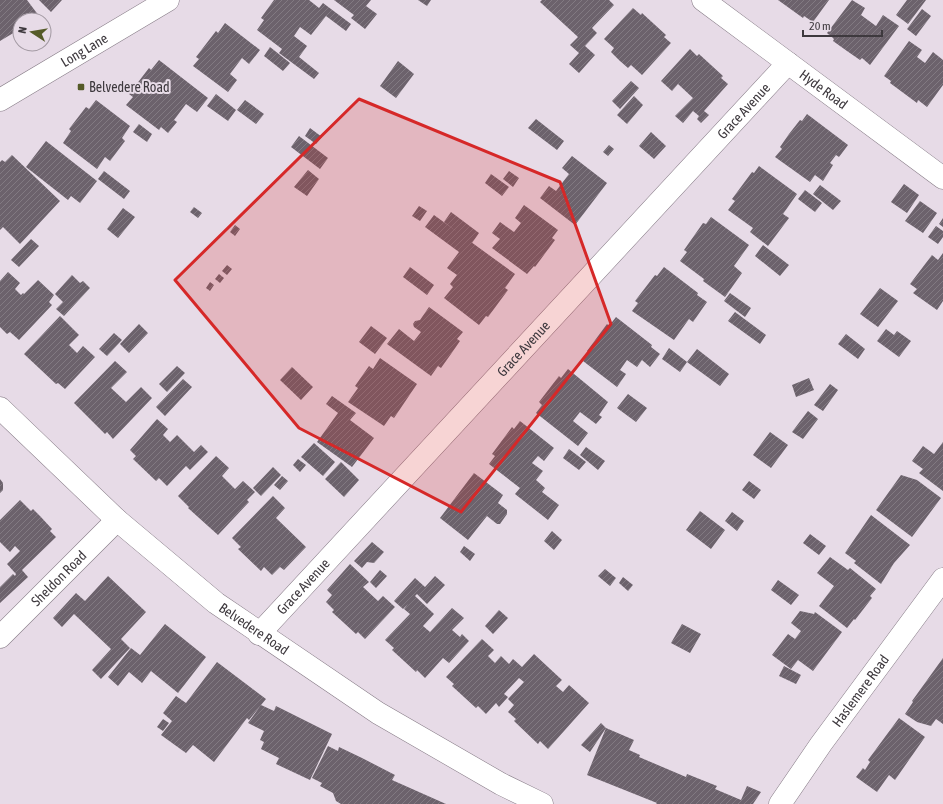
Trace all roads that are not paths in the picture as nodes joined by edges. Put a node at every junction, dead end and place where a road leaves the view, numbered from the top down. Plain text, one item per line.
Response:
1 (703, 0) edge
2 (161, 2) edge
3 (788, 63) junction
4 (0, 100) edge
5 (943, 178) edge
6 (0, 408) edge
7 (117, 520) junction
8 (943, 579) edge
9 (259, 634) junction
10 (0, 637) edge
11 (542, 804) edge
12 (780, 804) edge

1 - 3 street, Hyde Road
2 - 4 street, Long Lane
3 - 5 street, Hyde Road
3 - 9 street, Grace Avenue
6 - 7 street, Belvedere Road
7 - 9 street, Belvedere Road
7 - 10 street, Sheldon Road
8 - 12 street, Haslemere Road
9 - 11 street, Belvedere Road

